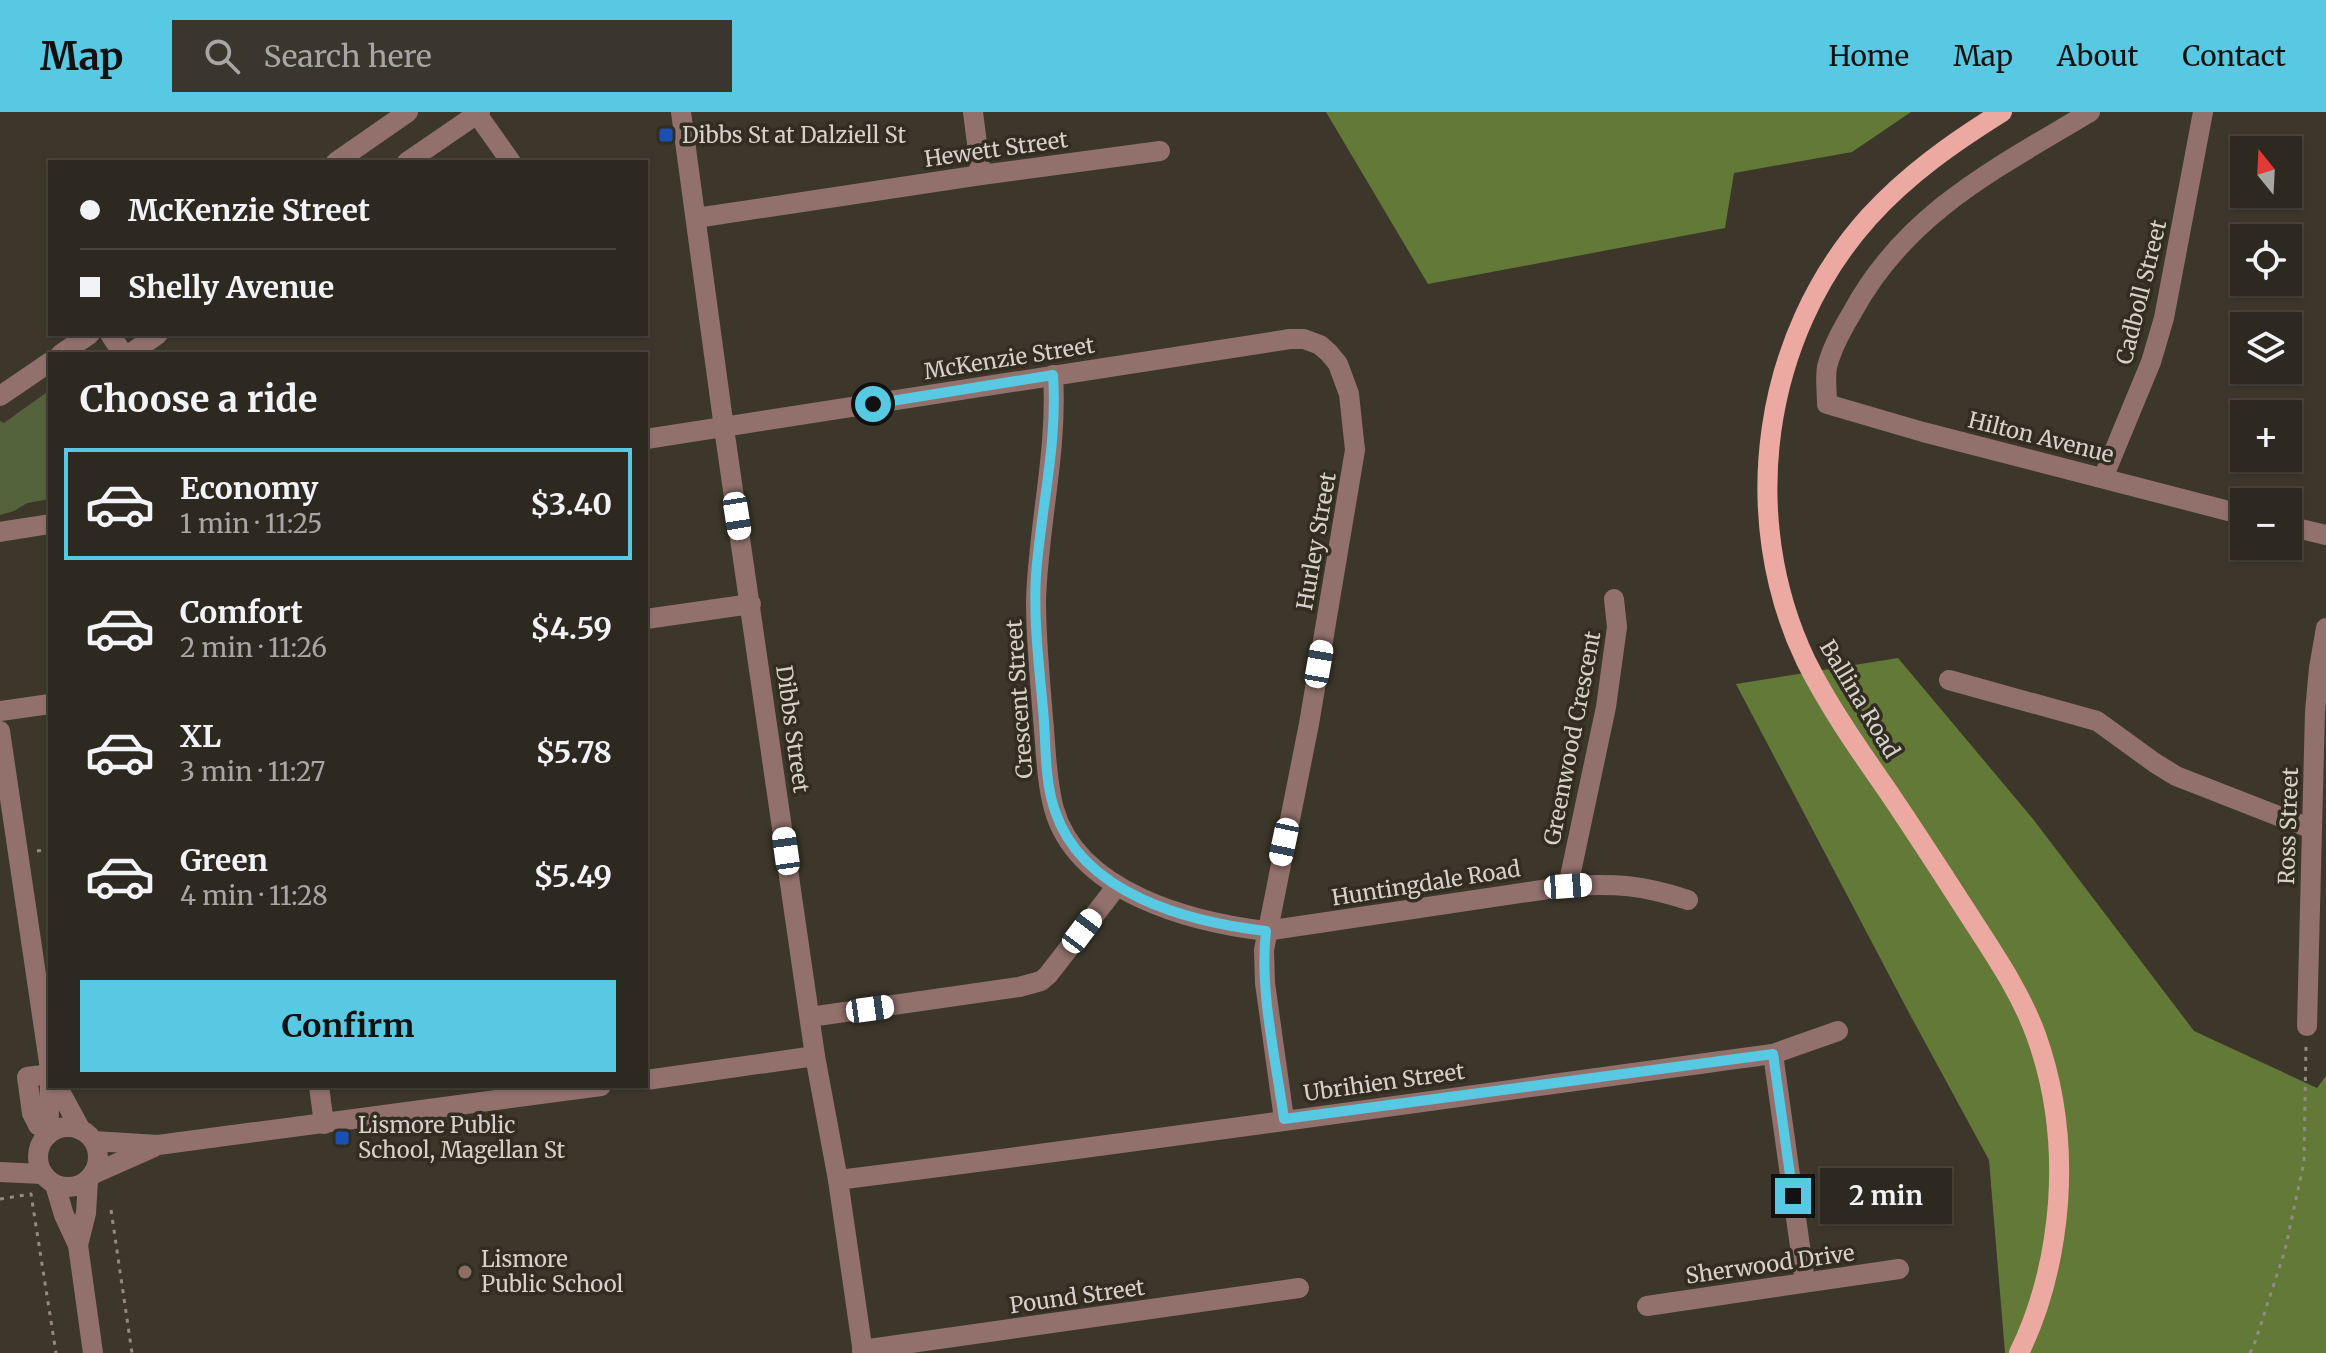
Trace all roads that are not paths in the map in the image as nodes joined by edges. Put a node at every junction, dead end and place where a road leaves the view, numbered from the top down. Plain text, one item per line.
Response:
1 (408, 112) edge
2 (681, 112) edge
3 (973, 112) edge
4 (2002, 112) edge
5 (2090, 112) edge
6 (2203, 112) edge
7 (478, 113) edge
8 (1160, 151) dead end
9 (339, 160) edge
10 (410, 160) edge
11 (510, 160) edge
12 (981, 175) junction
13 (696, 218) junction
14 (87, 336) edge
15 (155, 336) edge
16 (64, 352) edge
17 (133, 352) edge
18 (1329, 353) joint
19 (48, 363) edge
20 (1053, 375) junction
21 (0, 396) edge
22 (724, 428) junction
23 (648, 439) edge
24 (2103, 478) junction
25 (2230, 511) edge
26 (48, 524) edge
27 (2302, 529) edge
28 (0, 532) edge
29 (2326, 535) edge
30 (1614, 599) dead end
31 (751, 604) junction
32 (648, 619) edge
33 (2326, 628) edge
34 (1949, 680) dead end
35 (48, 704) edge
36 (0, 711) edge
37 (0, 731) edge
38 (2312, 829) junction
39 (1117, 886) junction
40 (1568, 886) junction
41 (1688, 900) dead end
42 (1266, 931) junction
43 (810, 1017) junction
44 (2307, 1026) road end
45 (1838, 1031) dead end
46 (1773, 1054) junction
47 (815, 1056) junction
48 (48, 1057) edge
49 (48, 1072) edge
50 (648, 1080) edge
51 (50, 1088) edge
52 (58, 1088) edge
53 (319, 1088) edge
54 (586, 1088) edge
55 (1284, 1119) junction
56 (324, 1124) junction
57 (45, 1136) junction
58 (87, 1136) junction
59 (158, 1145) junction
60 (0, 1165) edge
61 (0, 1172) edge
62 (90, 1177) junction
63 (49, 1179) junction
64 (838, 1180) junction
65 (78, 1245) junction
66 (1899, 1269) dead end
67 (1805, 1282) junction
68 (1299, 1288) dead end
69 (1647, 1306) dead end
70 (863, 1352) edge
71 (93, 1353) edge
72 (2019, 1353) edge

1 - 9 street
2 - 13 street, Dibbs Street
3 - 12 street
4 - 72 main road, Ballina Road
5 - 24 street, Hilton Avenue
6 - 24 street, Cadboll Street
7 - 10 street
7 - 11 street
8 - 12 street, Hewett Street
12 - 13 street, Hewett Street
13 - 22 street, Dibbs Street
14 - 16 street
15 - 17 street
18 - 20 street, McKenzie Street
18 - 42 street, Hurley Street
19 - 21 street
20 - 22 street, McKenzie Street
20 - 39 street, Crescent Street
22 - 23 street, McKenzie Street
22 - 31 street, Dibbs Street
24 - 25 street, Hilton Avenue
26 - 28 street
27 - 29 street
30 - 40 street, Greenwood Crescent
31 - 32 street
31 - 43 street, Dibbs Street
33 - 38 street, Ross Street
34 - 38 street
35 - 36 street
37 - 48 street
38 - 44 street, Ross Street
39 - 42 street, Crescent Street
39 - 43 street
40 - 41 street, Huntingdale Road
40 - 42 street, Huntingdale Road
42 - 55 street, Hurley Street
43 - 47 street, Dibbs Street
45 - 46 street, Ubrihien Street
46 - 55 street, Ubrihien Street
46 - 67 street
47 - 50 street
47 - 64 street, Dibbs Street
49 - 57 street
51 - 57 street
52 - 58 street
53 - 56 street
54 - 56 street
55 - 64 street, Ubrihien Street
56 - 59 street
57 - 58 street
57 - 60 street
57 - 63 street
58 - 59 street
58 - 62 street
59 - 62 street
61 - 63 street
62 - 63 street
62 - 65 street
63 - 65 street
64 - 70 street, Dibbs Street
65 - 71 street
66 - 67 street, Sherwood Drive
67 - 69 street, Sherwood Drive
68 - 70 street, Pound Street

